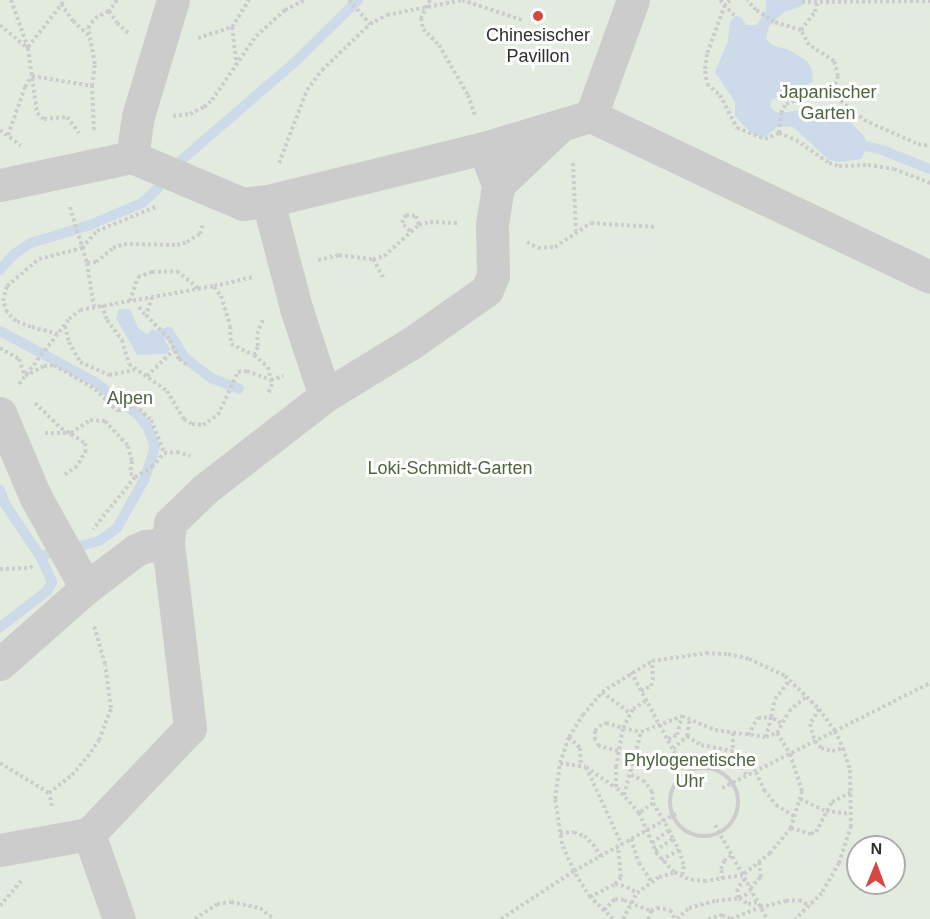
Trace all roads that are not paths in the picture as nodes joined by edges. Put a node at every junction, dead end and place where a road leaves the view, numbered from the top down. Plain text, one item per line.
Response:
1 (173, 0) edge
2 (633, 0) edge
3 (576, 120) junction
4 (484, 148) junction
5 (132, 157) junction
6 (0, 185) edge
7 (498, 185) junction
8 (268, 201) junction
9 (930, 277) edge
10 (325, 396) junction
11 (0, 413) edge
12 (168, 544) junction
13 (69, 558) junction
14 (0, 664) edge
15 (75, 836) junction
16 (0, 850) edge
17 (119, 919) edge

1 - 5 lane
2 - 3 lane
3 - 4 lane
3 - 7 lane
3 - 9 lane
4 - 7 lane
4 - 8 lane
5 - 6 lane
5 - 8 lane
7 - 10 lane
8 - 10 lane
10 - 12 lane
11 - 13 lane
12 - 13 lane
12 - 15 lane
13 - 14 lane
15 - 16 lane
15 - 17 lane

